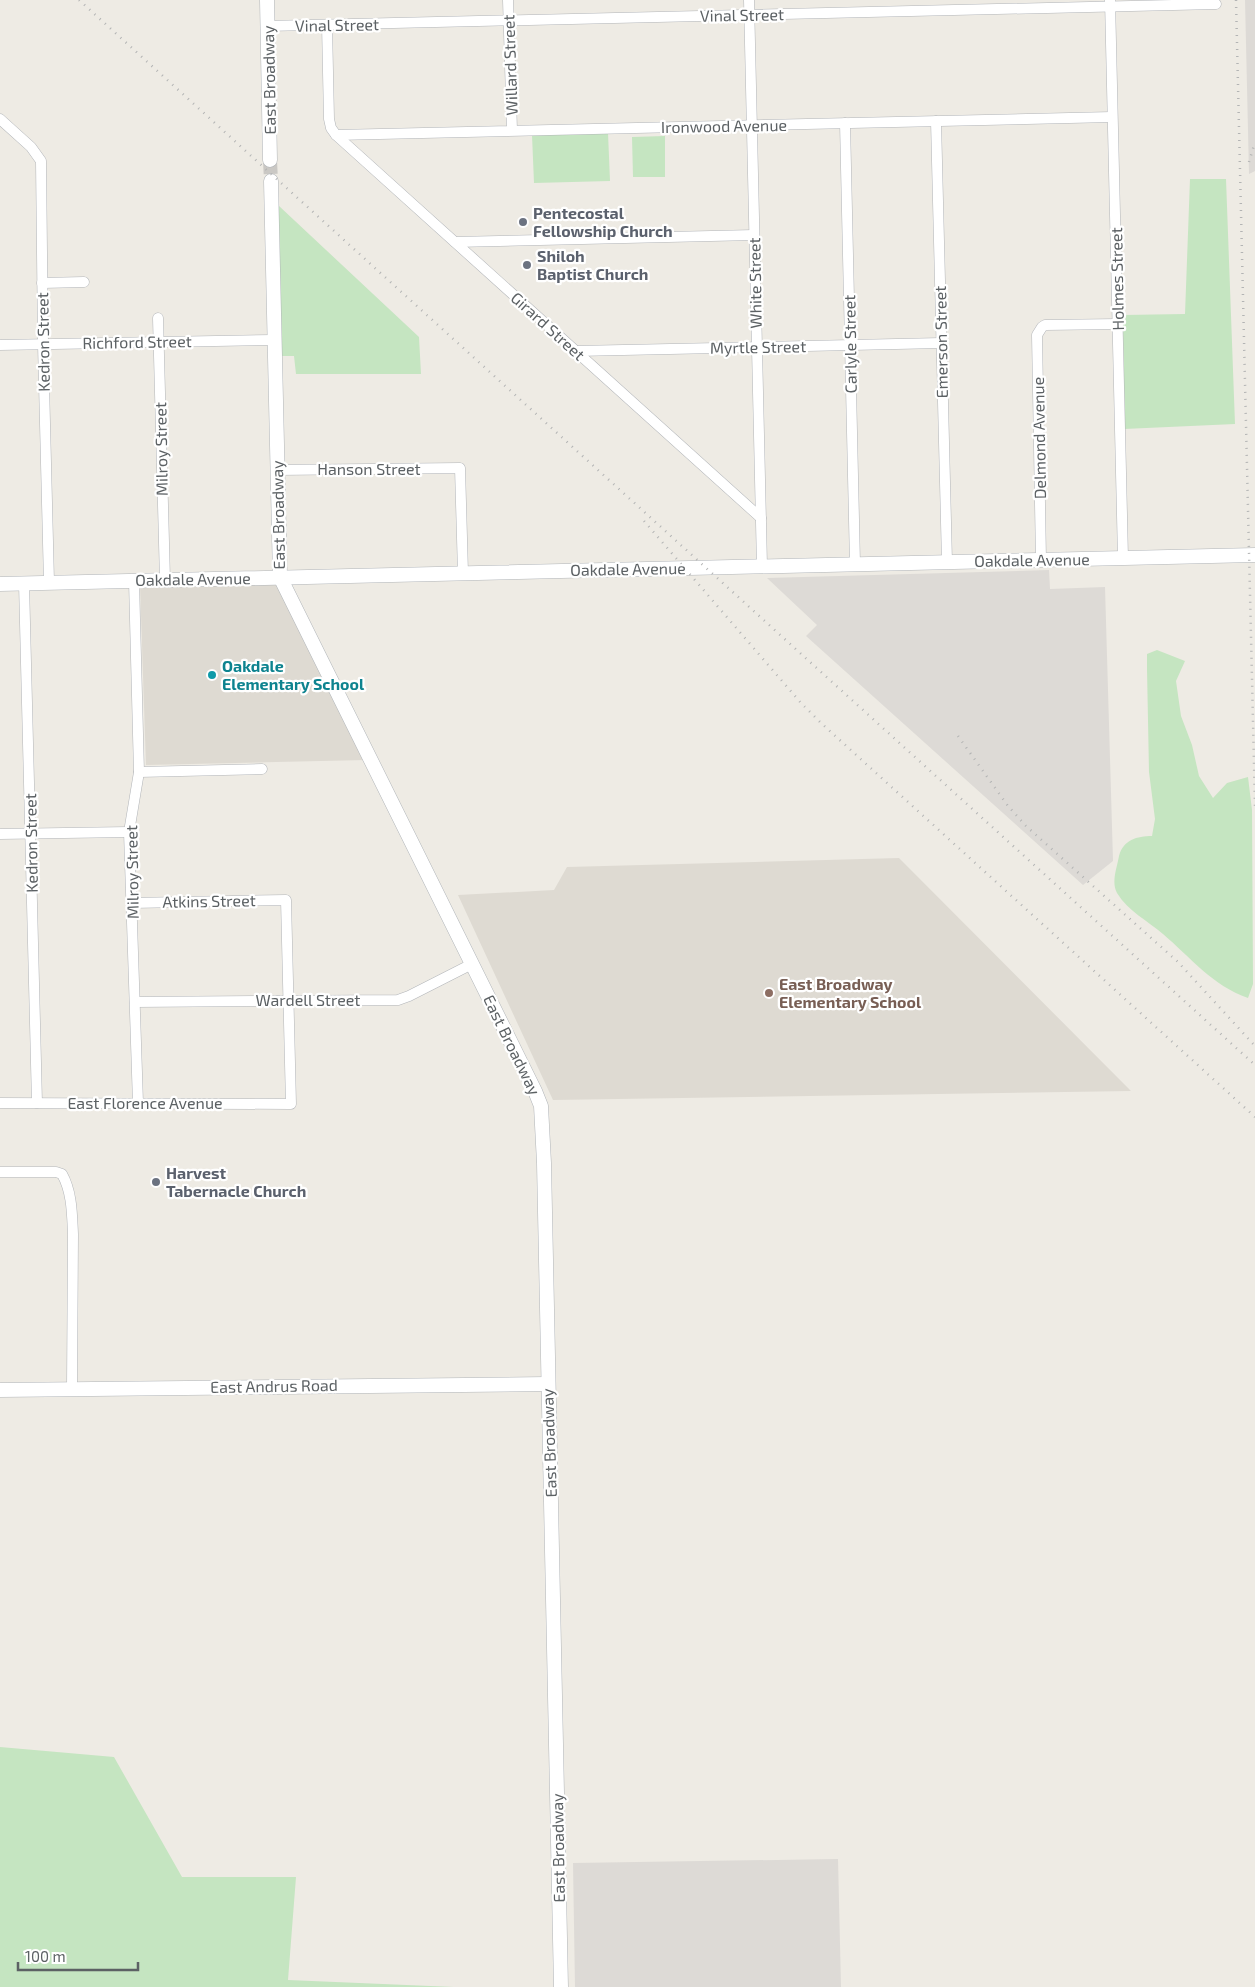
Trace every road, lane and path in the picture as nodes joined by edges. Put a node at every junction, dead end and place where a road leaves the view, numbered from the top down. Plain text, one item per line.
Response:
1 (267, 0) edge
2 (508, 0) edge
3 (749, 0) edge
4 (1110, 4) edge
5 (1216, 4) dead end
6 (749, 15) junction
7 (509, 21) junction
8 (327, 25) junction
9 (268, 26) junction
10 (1112, 117) junction
11 (0, 119) edge
12 (936, 121) junction
13 (845, 123) junction
14 (752, 125) junction
15 (512, 130) junction
16 (336, 135) junction
17 (270, 160) tunnel mouth
18 (271, 181) tunnel mouth
19 (754, 236) junction
20 (455, 242) junction
21 (84, 282) dead end
22 (42, 283) junction
23 (158, 318) dead end
24 (1118, 324) junction
25 (274, 340) junction
26 (159, 342) junction
27 (941, 343) junction
28 (43, 344) junction
29 (0, 345) edge
30 (850, 345) junction
31 (756, 347) junction
32 (576, 351) junction
33 (277, 470) junction
34 (761, 518) junction
35 (1255, 555) edge
36 (1123, 558) junction
37 (1041, 560) junction
38 (947, 562) junction
39 (855, 564) junction
40 (762, 566) junction
41 (463, 573) junction
42 (280, 577) junction
43 (165, 580) junction
44 (134, 581) junction
45 (49, 582) junction
46 (24, 583) junction
47 (0, 584) edge
48 (262, 769) dead end
49 (140, 772) junction
50 (129, 832) junction
51 (0, 834) edge
52 (31, 834) junction
53 (132, 903) junction
54 (472, 964) junction
55 (288, 1000) junction
56 (136, 1002) junction
57 (0, 1103) edge
58 (37, 1103) junction
59 (138, 1103) junction
60 (0, 1172) edge
61 (548, 1384) junction
62 (72, 1388) junction
63 (0, 1390) edge
64 (560, 1987) edge

1 - 9 street, East Broadway
2 - 7 street, Willard Street
3 - 6 street, White Street
4 - 5 street, Vinal Street
4 - 6 street, Vinal Street
4 - 10 street, Holmes Street
6 - 7 street, Vinal Street
6 - 14 street, White Street
7 - 8 street, Vinal Street
7 - 15 street, Willard Street
8 - 9 street, Vinal Street
8 - 16 street
9 - 17 street, East Broadway
10 - 12 street, Ironwood Avenue
10 - 24 street, Holmes Street
11 - 22 street, Kedron Street
12 - 13 street, Ironwood Avenue
12 - 27 street, Emerson Street
13 - 14 street, Ironwood Avenue
13 - 30 street, Carlyle Street
14 - 15 street, Ironwood Avenue
14 - 19 street, White Street
15 - 16 street, Ironwood Avenue
16 - 20 street, Girard Street
18 - 25 street, East Broadway
19 - 20 street
19 - 31 street, White Street
20 - 32 street, Girard Street
21 - 22 street
22 - 28 street, Kedron Street
23 - 26 street, Milroy Street
24 - 36 street, Holmes Street
24 - 37 street, Delmond Avenue
25 - 26 street, Richford Street
25 - 33 street, East Broadway
26 - 28 street, Richford Street
26 - 43 street, Milroy Street
27 - 30 street, Myrtle Street
27 - 38 street, Emerson Street
28 - 29 street, Richford Street
28 - 45 street, Kedron Street
30 - 31 street, Myrtle Street
30 - 39 street, Carlyle Street
31 - 32 street, Myrtle Street
31 - 34 street, White Street
32 - 34 street, Girard Street
33 - 41 street, Hanson Street
33 - 42 street, East Broadway
34 - 40 street, White Street
35 - 36 street, Oakdale Avenue
36 - 37 street, Oakdale Avenue
37 - 38 street, Oakdale Avenue
38 - 39 street, Oakdale Avenue
39 - 40 street, Oakdale Avenue
40 - 41 street, Oakdale Avenue
41 - 42 street, Oakdale Avenue
42 - 43 street, Oakdale Avenue
42 - 54 street, East Broadway
43 - 44 street, Oakdale Avenue
44 - 45 street, Oakdale Avenue
44 - 49 street, Milroy Street
45 - 46 street, Oakdale Avenue
46 - 47 street, Oakdale Avenue
46 - 52 street, Kedron Street
48 - 49 street
49 - 50 street, Milroy Street
50 - 52 street
50 - 53 street, Milroy Street
51 - 52 street
52 - 58 street, Kedron Street
53 - 55 street, Atkins Street
53 - 56 street, Milroy Street
54 - 55 street, Wardell Street
54 - 61 street, East Broadway
55 - 56 street, Wardell Street
55 - 59 street, East Florence Avenue
56 - 59 street, Milroy Street
57 - 58 street, East Florence Avenue
58 - 59 street, East Florence Avenue
60 - 62 street
61 - 62 street, East Andrus Road
61 - 64 street, East Broadway
62 - 63 street, East Andrus Road

